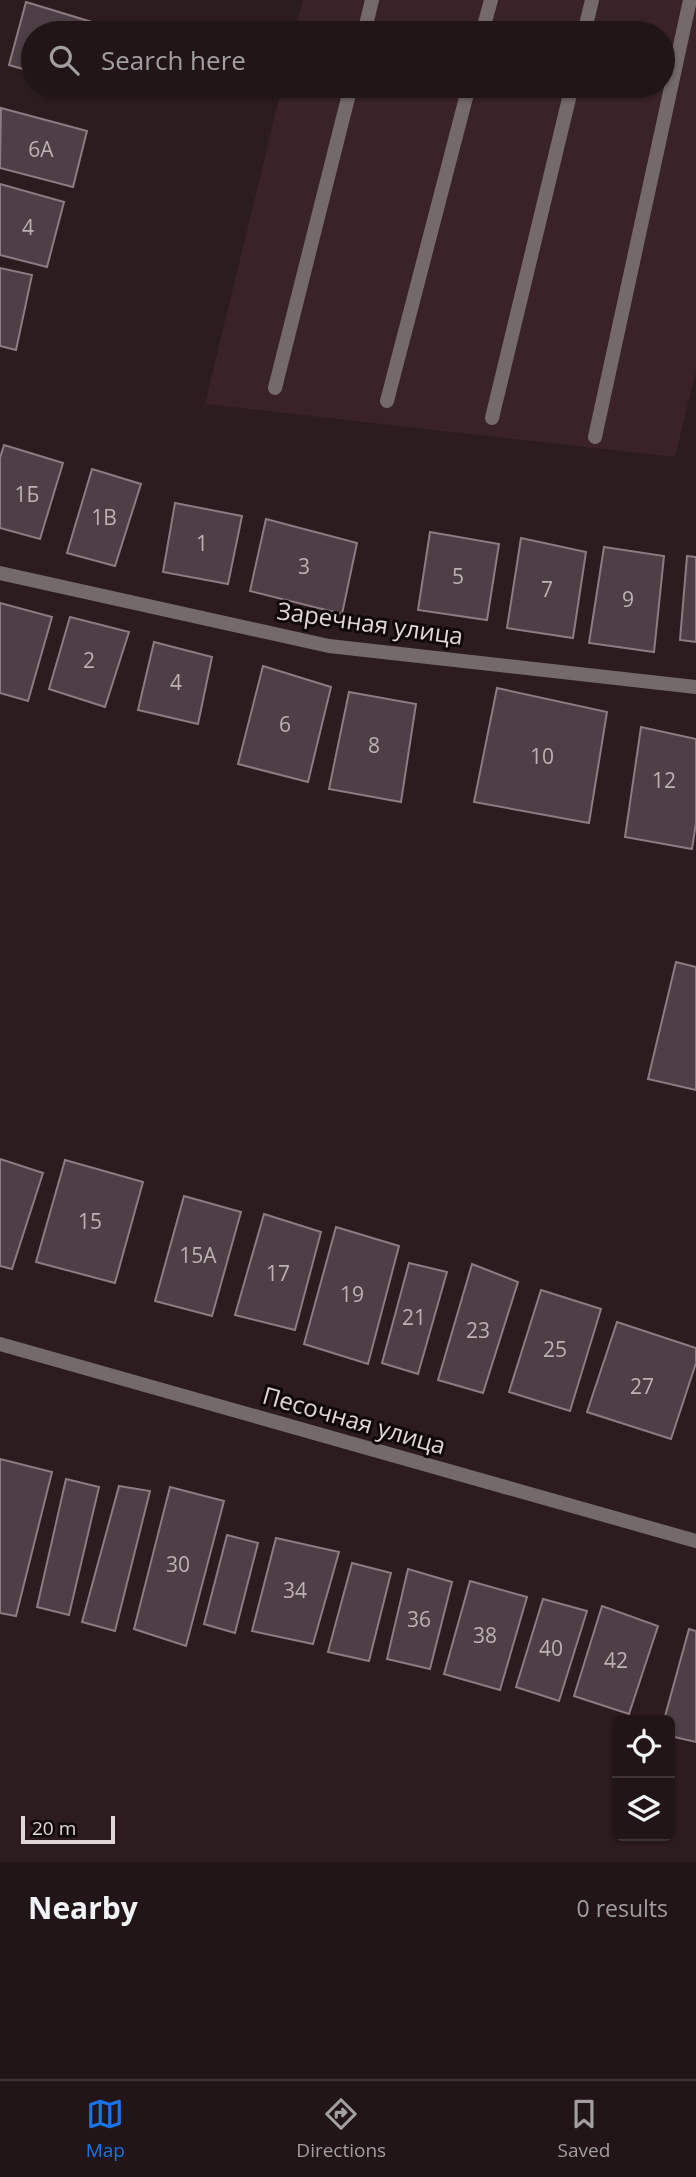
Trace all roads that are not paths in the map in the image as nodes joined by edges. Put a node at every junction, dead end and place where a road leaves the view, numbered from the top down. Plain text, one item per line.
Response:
1 (372, 0) edge
2 (491, 0) edge
3 (592, 0) edge
4 (690, 0) edge
5 (367, 21) edge
6 (485, 21) edge
7 (587, 21) edge
8 (675, 69) edge
9 (348, 98) edge
10 (466, 98) edge
11 (569, 98) edge
12 (669, 98) edge
13 (275, 388) dead end
14 (387, 401) dead end
15 (492, 418) dead end
16 (595, 438) dead end
17 (0, 573) edge
18 (696, 687) edge
19 (0, 1344) edge
20 (696, 1541) edge

1 - 5 street
2 - 6 street
3 - 7 street
4 - 8 street
9 - 13 street
10 - 14 street
11 - 15 street
12 - 16 street
17 - 18 street, Заречная улица
19 - 20 street, Песочная улица

